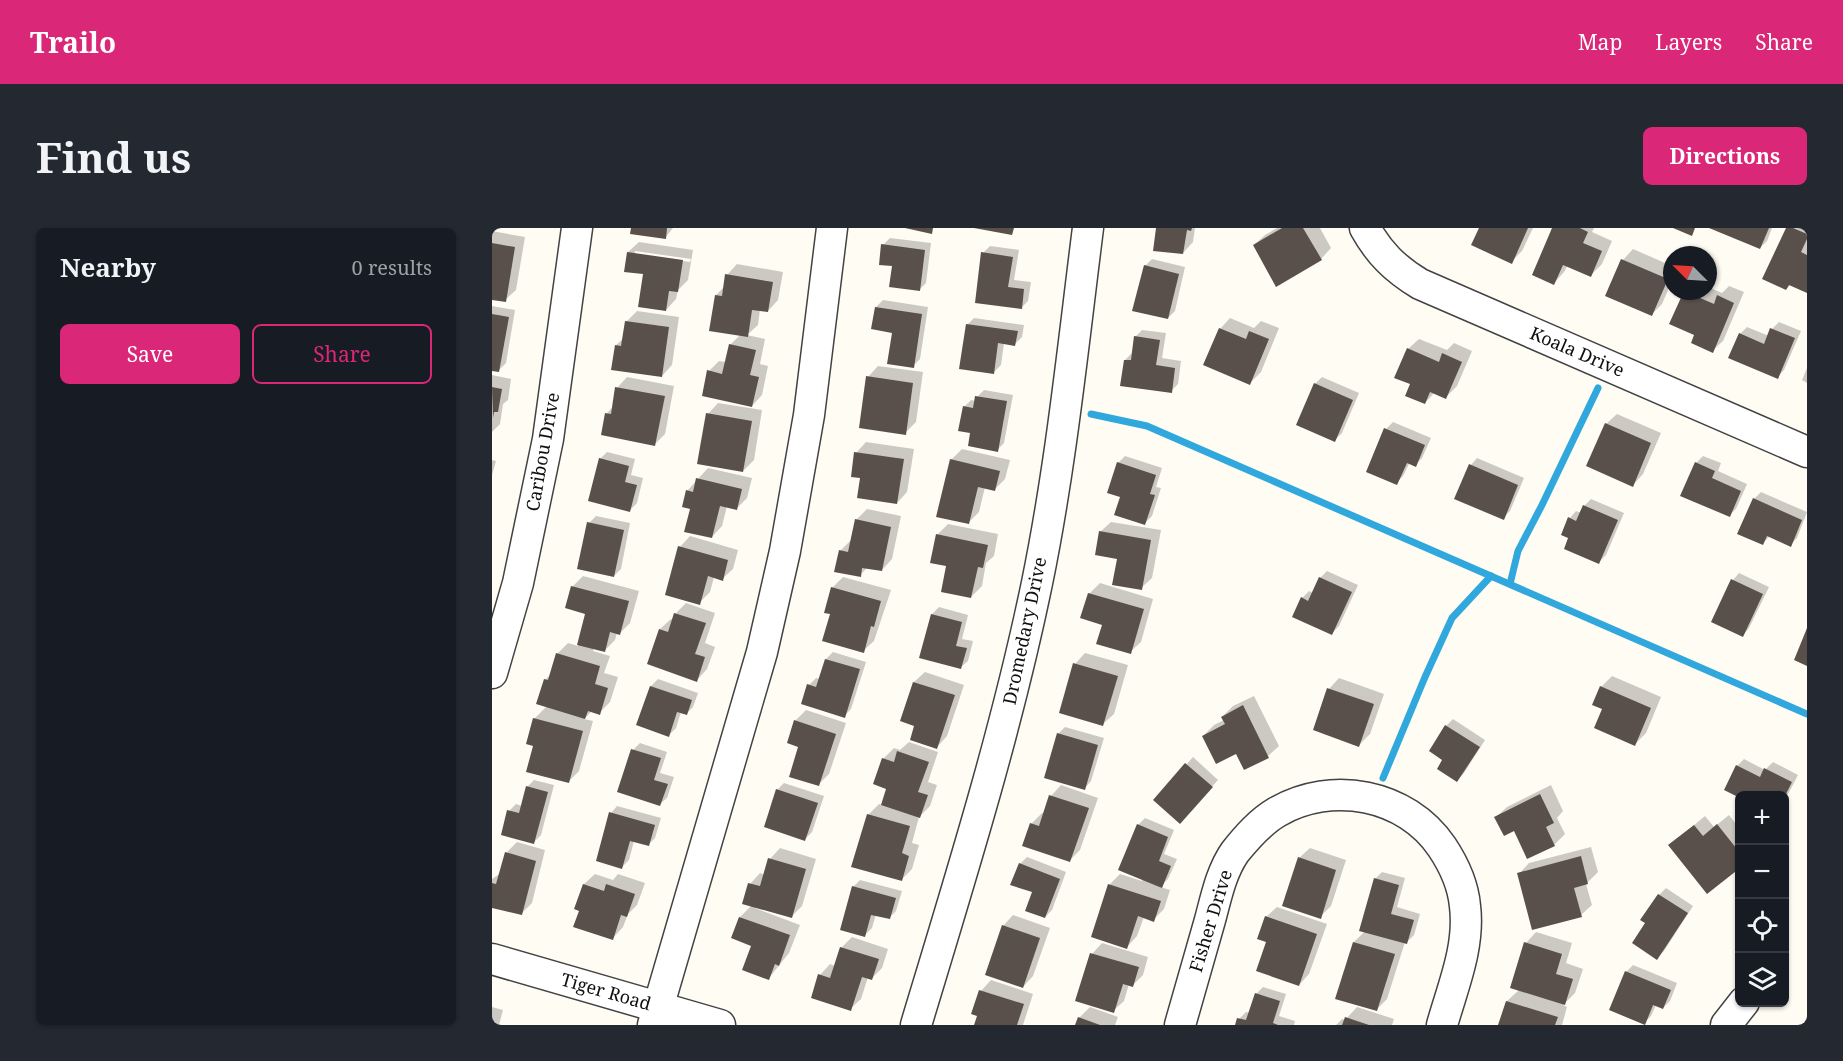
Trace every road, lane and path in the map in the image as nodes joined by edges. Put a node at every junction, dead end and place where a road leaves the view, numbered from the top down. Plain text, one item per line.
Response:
1 (577, 228) edge
2 (832, 228) edge
3 (1088, 228) edge
4 (1365, 228) edge
5 (1807, 452) edge
6 (492, 673) edge
7 (492, 959) edge
8 (1740, 1007) edge
9 (656, 1016) edge
10 (720, 1025) edge
11 (916, 1025) edge
12 (1180, 1025) edge
13 (1442, 1025) edge
14 (1726, 1025) edge

1 - 6 street, Caribou Drive
2 - 9 street
3 - 11 street, Dromedary Drive
4 - 5 street, Koala Drive
7 - 9 street, Tiger Road
8 - 14 street
9 - 10 street, Tiger Road
12 - 13 street, Fisher Drive

